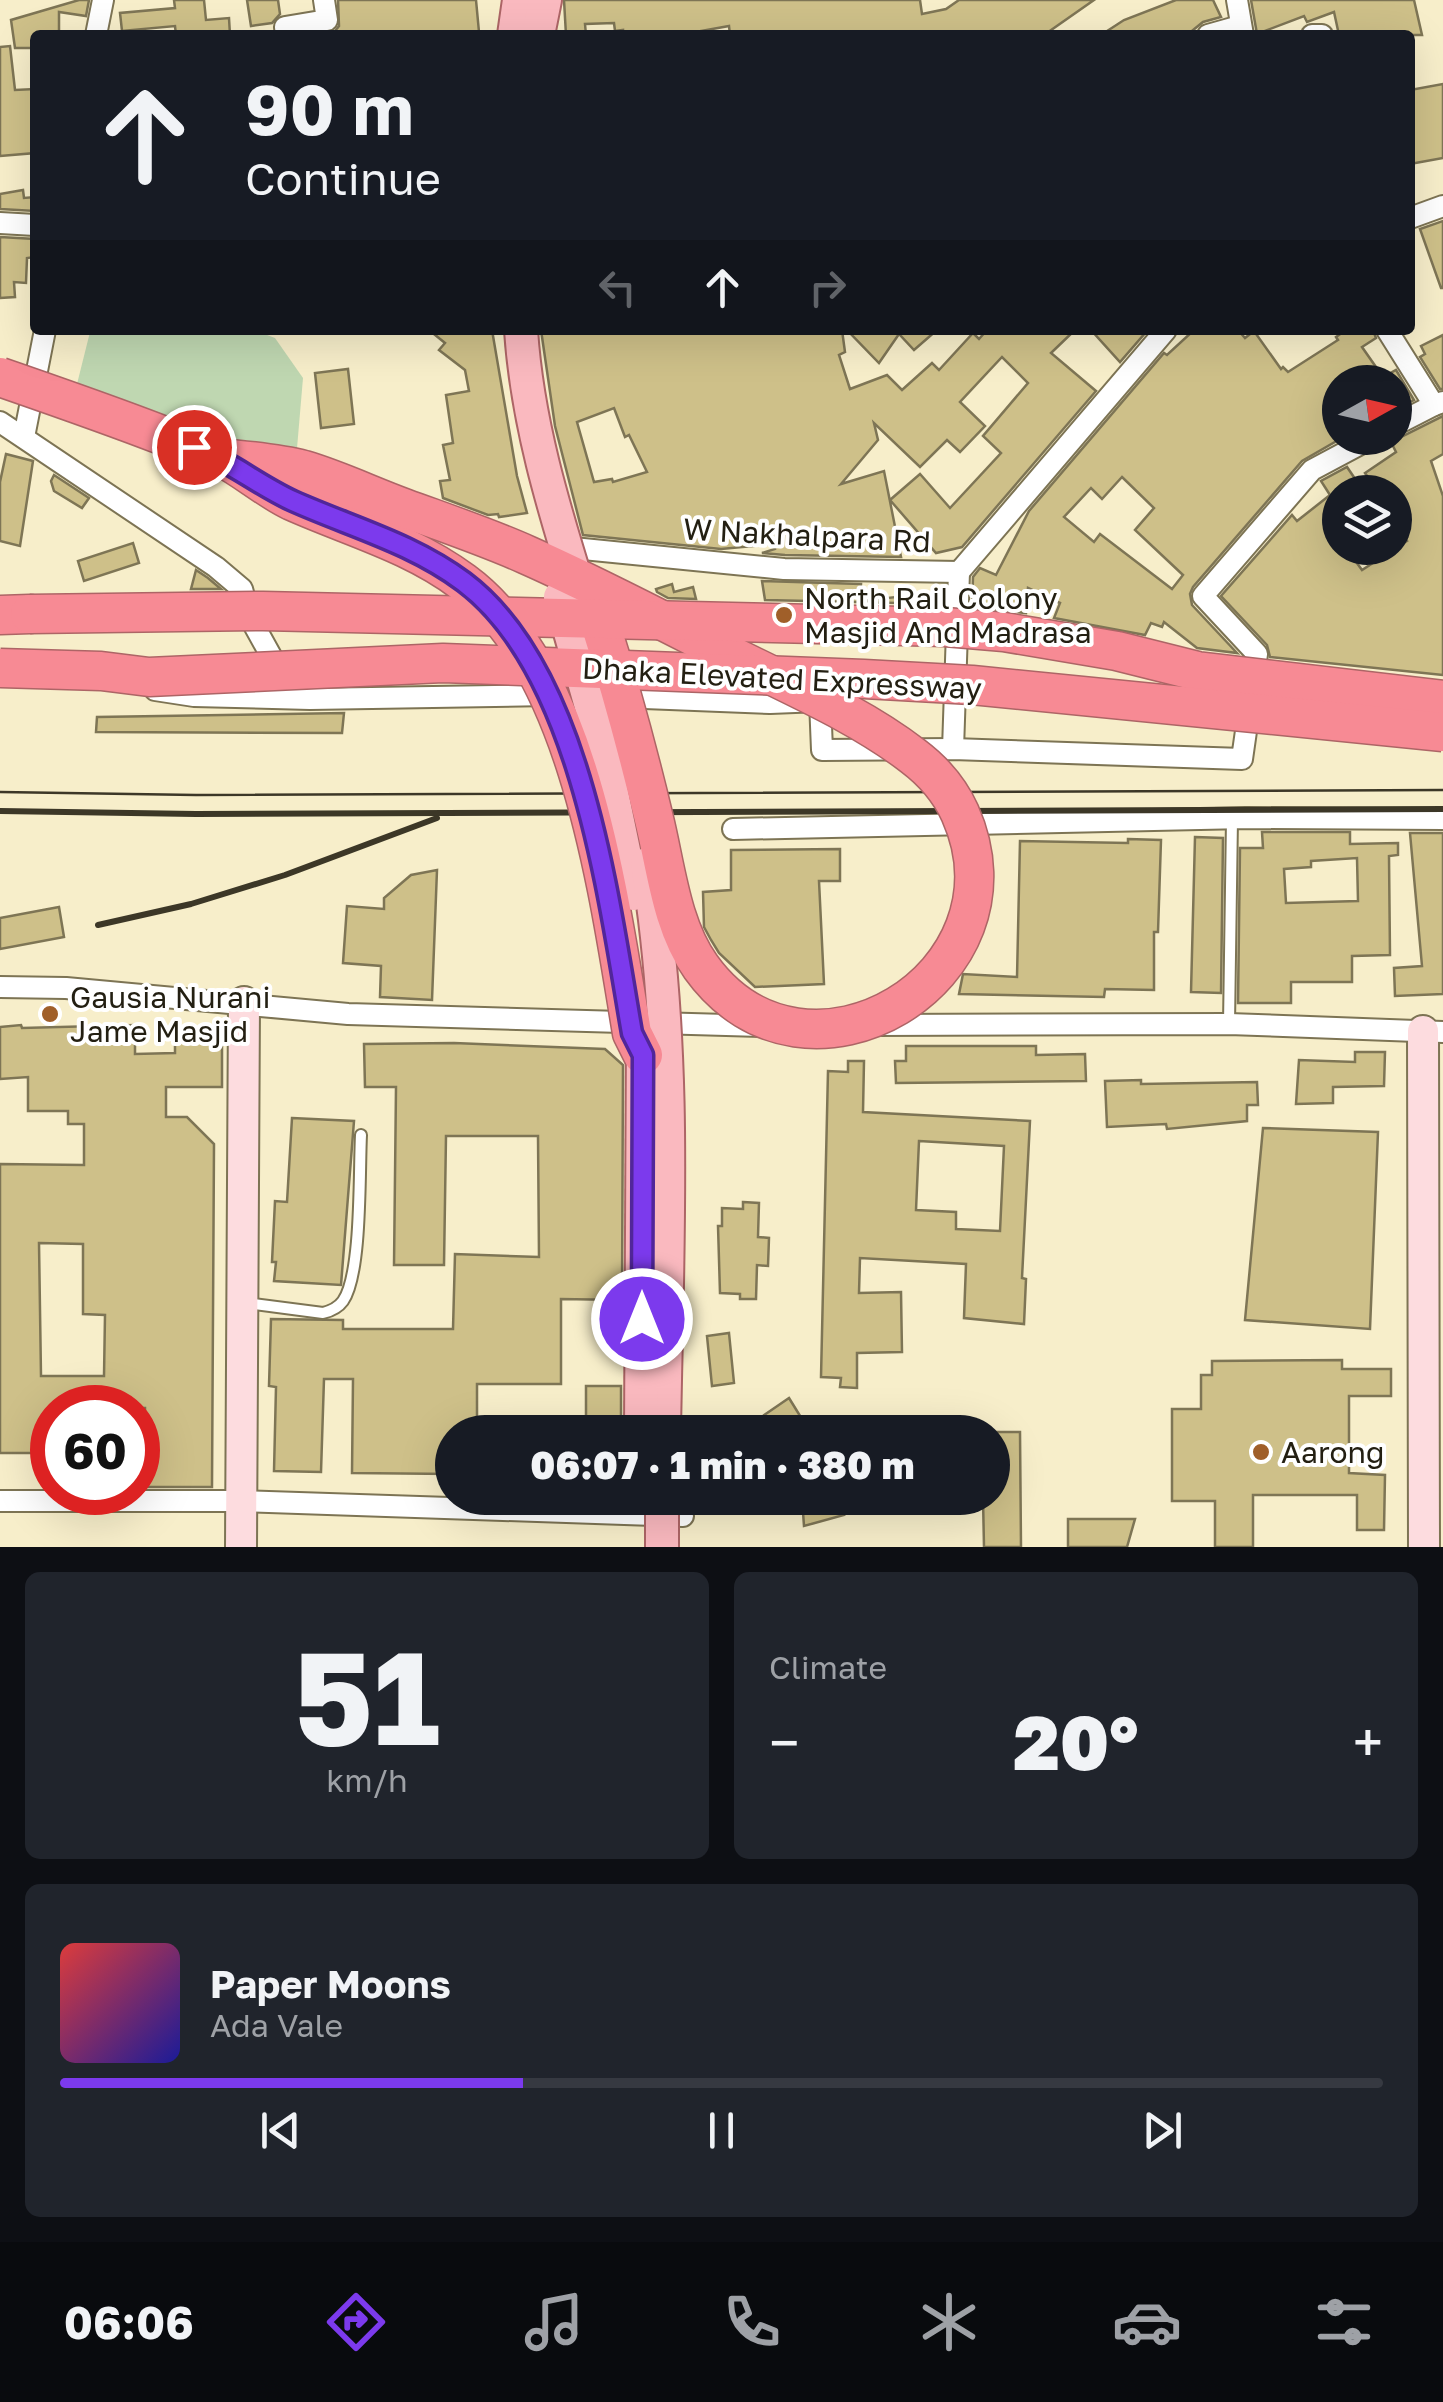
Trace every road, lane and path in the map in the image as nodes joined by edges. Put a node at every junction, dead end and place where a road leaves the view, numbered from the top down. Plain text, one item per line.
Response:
1 (103, 0) edge
2 (324, 0) edge
3 (520, 0) edge
4 (545, 0) edge
5 (1236, 0) edge
6 (97, 30) edge
7 (285, 30) edge
8 (515, 30) edge
9 (539, 30) edge
10 (1241, 30) edge
11 (1443, 206) edge
12 (1415, 216) edge
13 (0, 223) edge
14 (30, 224) edge
15 (44, 335) edge
16 (501, 335) edge
17 (517, 335) edge
18 (518, 335) edge
19 (1162, 335) edge
20 (1391, 335) edge
21 (0, 377) edge
22 (1439, 404) edge
23 (1412, 418) edge
24 (0, 422) edge
25 (24, 437) junction
26 (1340, 455) edge
27 (222, 458) junction
28 (572, 554) junction
29 (959, 572) junction
30 (15, 614) edge
31 (0, 666) edge
32 (149, 676) junction
33 (0, 688) edge
34 (599, 694) junction
35 (310, 699) junction
36 (1443, 700) edge
37 (1443, 732) edge
38 (952, 749) junction
39 (1232, 818) junction
40 (1443, 819) edge
41 (733, 830) dead end
42 (0, 987) edge
43 (244, 1002) junction
44 (1230, 1024) junction
45 (1433, 1032) edge
46 (643, 1055) junction
47 (362, 1135) dead end
48 (240, 1302) junction
49 (641, 1415) edge
50 (664, 1415) edge
51 (0, 1500) edge
52 (241, 1501) junction
53 (435, 1503) edge
54 (641, 1515) edge
55 (671, 1515) edge
56 (1430, 1531) edge
57 (241, 1547) edge
58 (640, 1547) edge
59 (662, 1547) edge

1 - 6 street
2 - 7 street
3 - 8 main road
4 - 9 main road
5 - 10 street
11 - 12 street
13 - 14 street
15 - 25 street
16 - 46 main road, bridge
17 - 34 street
18 - 28 main road, bridge
19 - 29 street, W Nakhalpara Rd
20 - 22 street
21 - 27 highway, bridge
22 - 23 street
24 - 25 street
25 - 35 street
26 - 38 street
27 - 28 highway, bridge
27 - 46 highway, bridge
28 - 29 street, W Nakhalpara Rd
28 - 50 main road, bridge
29 - 38 street
30 - 36 highway, Dhaka Elevated Expressway, bridge
31 - 32 highway, Dhaka Elevated Expressway, bridge
31 - 35 street
32 - 33 highway, bridge
32 - 37 highway, Dhaka Elevated Expressway, bridge
34 - 35 street
34 - 38 street
39 - 40 street
39 - 41 street
39 - 44 lane
42 - 43 street
43 - 44 street
43 - 48 street
44 - 45 street
45 - 56 street
46 - 49 main road, bridge
47 - 48 lane
48 - 52 street
51 - 52 street
52 - 53 street
52 - 57 street
54 - 58 main road
55 - 59 main road, bridge

